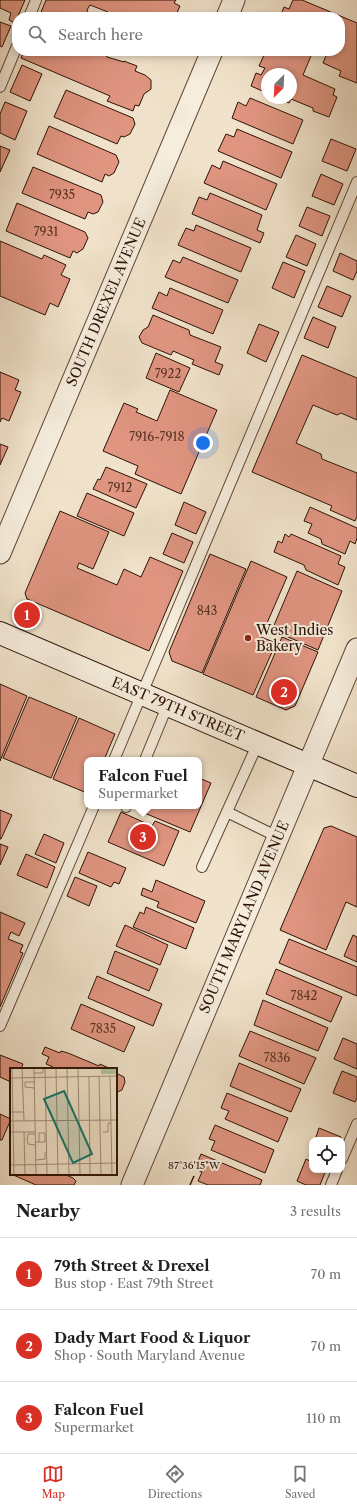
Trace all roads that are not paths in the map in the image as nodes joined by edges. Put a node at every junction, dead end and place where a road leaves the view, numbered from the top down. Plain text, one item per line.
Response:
1 (36, 0) edge
2 (234, 0) edge
3 (31, 12) edge
4 (229, 12) edge
5 (13, 56) edge
6 (210, 56) edge
7 (0, 87) edge
8 (357, 182) edge
9 (0, 553) edge
10 (0, 633) edge
11 (357, 649) edge
12 (142, 694) junction
13 (168, 704) junction
14 (258, 743) junction
15 (115, 757) edge
16 (146, 757) edge
17 (309, 765) junction
18 (357, 786) edge
19 (93, 809) edge
20 (227, 812) junction
21 (278, 837) junction
22 (202, 867) dead end
23 (0, 1026) edge
24 (357, 1124) edge
25 (345, 1152) edge
26 (336, 1173) edge
27 (132, 1185) edge
28 (331, 1185) edge

1 - 3 lane
2 - 4 street
5 - 7 lane
6 - 9 street, SOUTH DREXEL AVENUE
8 - 12 lane
10 - 12 main road, EAST 79TH STREET
11 - 17 street, SOUTH MARYLAND AVENUE
12 - 13 main road, EAST 79TH STREET
12 - 15 lane
13 - 14 main road, EAST 79TH STREET
13 - 16 lane
14 - 17 main road, EAST 79TH STREET
14 - 20 lane
17 - 18 main road, EAST 79TH STREET
17 - 21 street, SOUTH MARYLAND AVENUE
19 - 23 lane
20 - 21 lane
20 - 22 lane
21 - 27 street, SOUTH MARYLAND AVENUE
24 - 25 lane
26 - 28 lane

